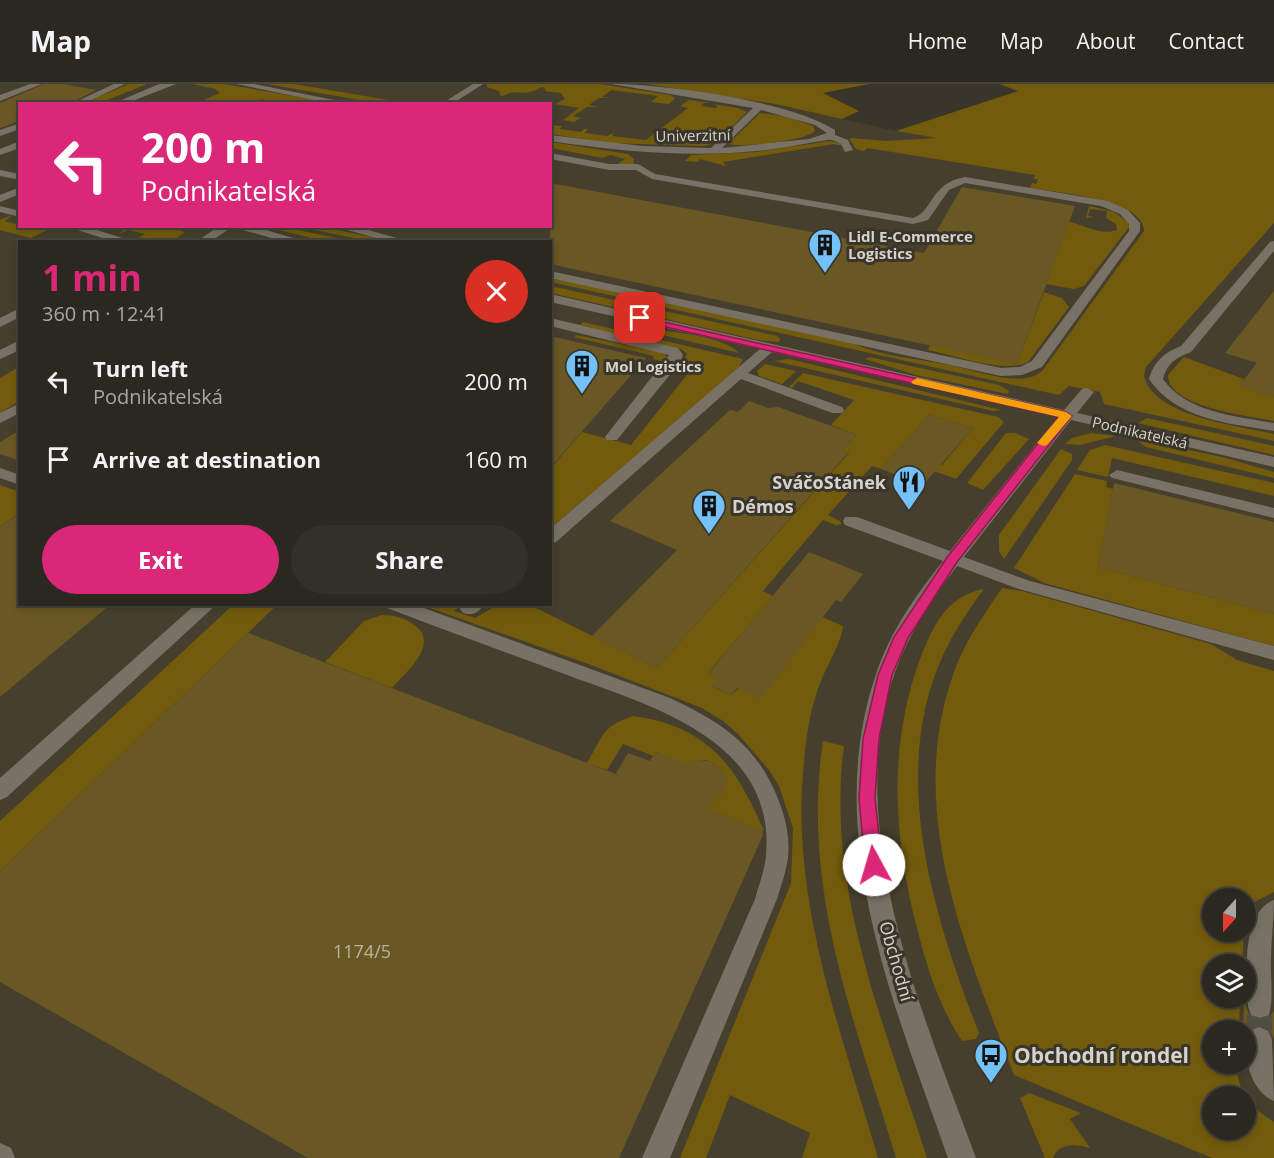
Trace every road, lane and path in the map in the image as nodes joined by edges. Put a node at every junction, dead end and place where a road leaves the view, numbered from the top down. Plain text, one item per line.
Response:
1 (38, 84) edge
2 (121, 84) edge
3 (172, 84) edge
4 (240, 84) edge
5 (478, 84) edge
6 (615, 84) edge
7 (255, 85) edge
8 (0, 99) edge
9 (80, 102) edge
10 (122, 102) edge
11 (340, 102) edge
12 (448, 102) edge
13 (759, 106) junction
14 (18, 127) edge
15 (0, 133) edge
16 (831, 134) junction
17 (552, 138) edge
18 (637, 150) junction
19 (848, 150) dead end
20 (713, 151) junction
21 (552, 156) edge
22 (638, 167) junction
23 (0, 173) edge
24 (18, 177) edge
25 (18, 191) edge
26 (0, 199) edge
27 (0, 209) edge
28 (18, 214) edge
29 (78, 228) edge
30 (224, 228) edge
31 (244, 228) edge
32 (346, 228) edge
33 (122, 240) edge
34 (204, 240) edge
35 (294, 240) edge
36 (398, 240) edge
37 (1274, 244) edge
38 (552, 274) edge
39 (552, 298) edge
40 (18, 313) edge
41 (552, 322) edge
42 (0, 323) edge
43 (18, 345) edge
44 (769, 348) junction
45 (0, 355) edge
46 (739, 374) junction
47 (1087, 392) dead end
48 (18, 408) edge
49 (837, 410) dead end
50 (1066, 416) junction
51 (0, 419) edge
52 (1274, 427) edge
53 (612, 437) dead end
54 (1274, 462) edge
55 (0, 472) edge
56 (1117, 475) dead end
57 (18, 479) edge
58 (1274, 513) edge
59 (851, 521) dead end
60 (552, 536) edge
61 (952, 559) junction
62 (206, 606) edge
63 (398, 606) edge
64 (1274, 653) edge
65 (0, 791) edge
66 (1274, 911) edge
67 (1260, 1006) tunnel mouth
68 (1259, 1040) tunnel mouth
69 (1274, 1088) edge
70 (656, 1158) edge
71 (962, 1158) edge

1 - 8 street
2 - 9 street
3 - 10 street
4 - 7 street
5 - 12 street
6 - 13 street
7 - 11 street
13 - 16 street
13 - 20 street
14 - 15 street
16 - 19 street
16 - 20 street, Univerzitní
17 - 18 street, Univerzitní
18 - 20 street, Univerzitní
18 - 22 street
21 - 22 street
22 - 38 street
23 - 24 street
25 - 26 street
27 - 28 street
29 - 33 street
30 - 34 street
31 - 35 street
32 - 36 street
37 - 52 street
39 - 44 street, Podnikatelská
40 - 42 street
41 - 53 street
43 - 45 street
44 - 46 street
44 - 50 street, Podnikatelská
46 - 49 street
46 - 60 street
47 - 50 street, Obchodní
48 - 51 street
50 - 54 street, Podnikatelská
50 - 61 street, Obchodní
55 - 57 street
56 - 58 street
59 - 61 street
61 - 64 street
61 - 71 street, Obchodní
62 - 65 street
63 - 70 street
66 - 67 street
68 - 69 street

